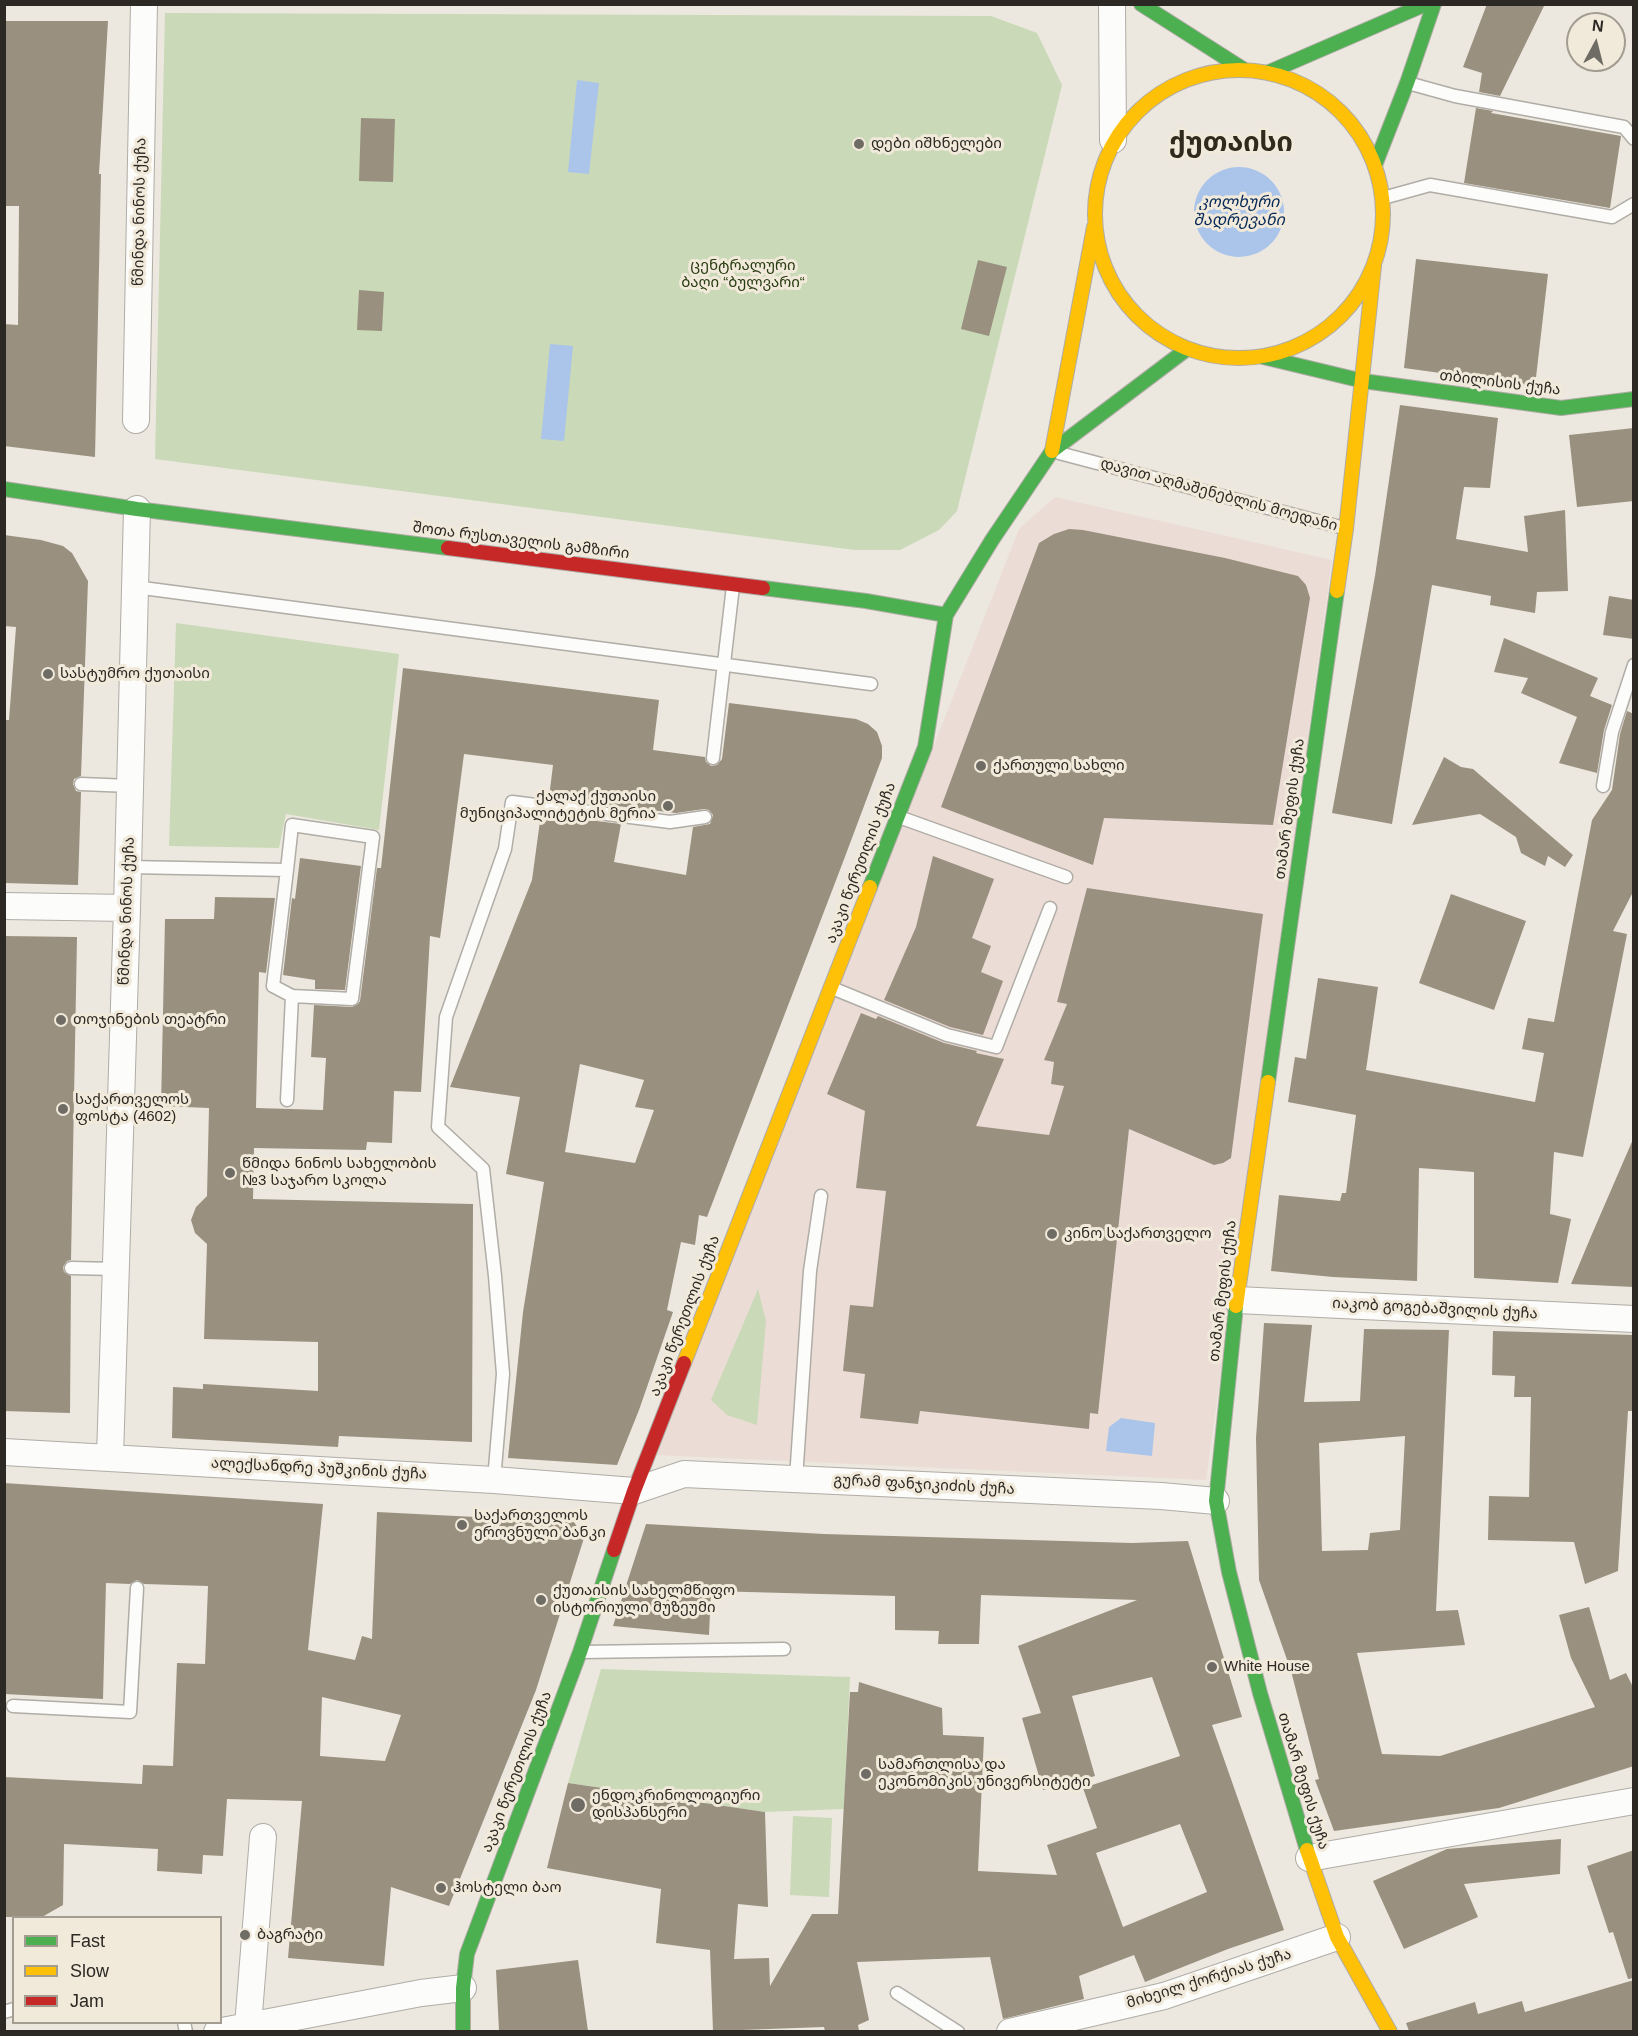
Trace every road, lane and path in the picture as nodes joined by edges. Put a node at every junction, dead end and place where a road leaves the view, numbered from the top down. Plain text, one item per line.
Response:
1 (144, 4) edge
2 (1112, 4) edge
3 (1141, 4) edge
4 (1426, 4) edge
5 (1434, 4) edge
6 (1243, 69) junction
7 (1269, 72) junction
8 (1407, 82) junction
9 (1113, 140) junction
10 (1634, 140) edge
11 (1375, 165) junction
12 (1383, 198) junction
13 (1634, 204) edge
14 (1094, 227) junction
15 (1374, 266) junction
16 (1187, 349) junction
17 (1263, 357) junction
18 (1363, 381) junction
19 (1634, 399) edge
20 (136, 420) dead end
21 (1052, 451) junction
22 (4, 489) edge
23 (137, 509) junction
24 (1346, 529) junction
25 (734, 585) junction
26 (135, 587) junction
27 (946, 615) junction
28 (724, 663) junction
29 (1634, 665) edge
30 (871, 684) dead end
31 (713, 758) dead end
32 (81, 784) dead end
33 (130, 786) junction
34 (1603, 786) dead end
35 (898, 816) junction
36 (705, 817) dead end
37 (128, 867) junction
38 (286, 870) junction
39 (1066, 877) dead end
40 (4, 906) edge
41 (128, 908) junction
42 (1050, 908) dead end
43 (831, 988) junction
44 (292, 996) junction
45 (287, 1100) dead end
46 (821, 1196) dead end
47 (71, 1268) dead end
48 (115, 1269) junction
49 (1237, 1300) junction
50 (1634, 1319) edge
51 (4, 1452) edge
52 (110, 1457) junction
53 (796, 1479) junction
54 (494, 1480) junction
55 (634, 1491) junction
56 (1216, 1501) junction
57 (136, 1588) dead end
58 (784, 1649) dead end
59 (580, 1652) junction
60 (13, 1706) dead end
61 (1634, 1801) edge
62 (1308, 1858) junction
63 (1337, 1938) junction
64 (253, 1965) dead end
65 (463, 1988) junction
66 (897, 1993) dead end
67 (248, 2026) junction
68 (217, 2031) edge
69 (463, 2031) edge
70 (958, 2031) edge
71 (1010, 2031) edge
72 (1390, 2031) edge

1 - 20 street, წმინდა ნინოს ქუჩა
2 - 9 street, დავით აღმაშენებლის მოედანი
3 - 6 main road, დავით აღმაშენებლის მოედანი
4 - 7 main road
5 - 8 main road
6 - 7 main road, დავით აღმაშენებლის მოედანი
6 - 9 main road, დავით აღმაშენებლის მოედანი
7 - 11 main road, დავით აღმაშენებლის მოედანი
8 - 10 lane
8 - 11 main road
9 - 14 main road, დავით აღმაშენებლის მოედანი
11 - 12 main road, დავით აღმაშენებლის მოედანი
12 - 13 lane
12 - 15 main road, დავით აღმაშენებლის მოედანი
14 - 16 main road, დავით აღმაშენებლის მოედანი
14 - 21 main road, დავით აღმაშენებლის მოედანი
15 - 17 main road, დავით აღმაშენებლის მოედანი
15 - 18 main road, დავით აღმაშენებლის მოედანი
16 - 17 main road, დავით აღმაშენებლის მოედანი
16 - 21 main road, დავით აღმაშენებლის მოედანი
17 - 18 main road, დავით აღმაშენებლის მოედანი
18 - 19 main road, თბილისის ქუჩა
18 - 24 main road, დავით აღმაშენებლის მოედანი
21 - 24 lane, დავით აღმაშენებლის მოედანი
21 - 27 main road, დავით აღმაშენებლის მოედანი
22 - 23 main road, შოთა რუსთაველის გამზირი
23 - 25 main road, შოთა რუსთაველის გამზირი
23 - 26 street, წმინდა ნინოს ქუჩა
24 - 49 main road, თამარ მეფის ქუჩა
25 - 27 main road, შოთა რუსთაველის გამზირი
25 - 28 lane
26 - 28 lane
26 - 33 street, წმინდა ნინოს ქუჩა
27 - 35 main road, აკაკი წერეთლის ქუჩა
28 - 30 lane
28 - 31 lane
29 - 34 lane
32 - 33 lane
33 - 37 street, წმინდა ნინოს ქუჩა
35 - 39 lane
35 - 43 main road, აკაკი წერეთლის ქუჩა
36 - 54 lane
37 - 38 lane
37 - 41 street, წმინდა ნინოს ქუჩა
38 - 44 lane
38 - 44 lane
40 - 41 street
41 - 48 street, წმინდა ნინოს ქუჩა
42 - 43 lane
43 - 55 main road, აკაკი წერეთლის ქუჩა
44 - 45 lane
46 - 53 lane
47 - 48 lane
48 - 52 street, წმინდა ნინოს ქუჩა
49 - 50 street, იაკობ გოგებაშვილის ქუჩა
49 - 56 main road, თამარ მეფის ქუჩა
51 - 52 street, ალექსანდრე პუშკინის ქუჩა
52 - 54 street, ალექსანდრე პუშკინის ქუჩა
53 - 55 street, გურამ ფანჯიკიძის ქუჩა
53 - 56 street, გურამ ფანჯიკიძის ქუჩა
54 - 55 street, ალექსანდრე პუშკინის ქუჩა
55 - 59 main road, აკაკი წერეთლის ქუჩა
56 - 62 main road, თამარ მეფის ქუჩა
57 - 60 lane
58 - 59 lane
59 - 65 main road, აკაკი წერეთლის ქუჩა
61 - 62 street
62 - 63 main road, თამარ მეფის ქუჩა
63 - 71 street, მიხეილ ქორქიას ქუჩა
63 - 72 main road, თამარ მეფის ქუჩა
64 - 67 street
65 - 67 street
65 - 69 main road, აკაკი წერეთლის ქუჩა
66 - 70 lane
67 - 68 street

